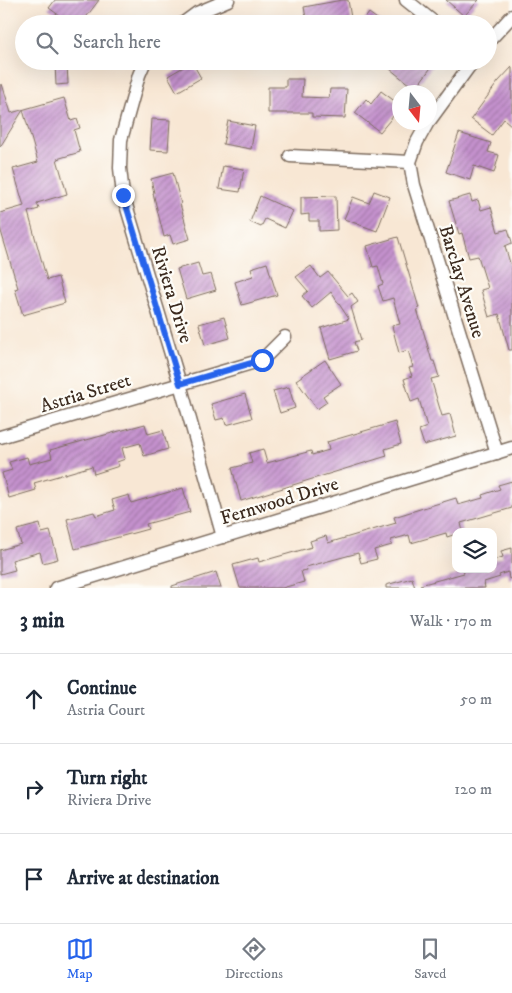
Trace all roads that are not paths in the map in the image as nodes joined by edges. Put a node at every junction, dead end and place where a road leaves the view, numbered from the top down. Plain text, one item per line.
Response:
1 (228, 0) edge
2 (406, 0) edge
3 (194, 15) edge
4 (425, 15) edge
5 (512, 16) edge
6 (497, 32) edge
7 (141, 70) edge
8 (466, 70) edge
9 (437, 110) edge
10 (424, 130) edge
11 (290, 156) dead end
12 (410, 162) junction
13 (285, 337) dead end
14 (180, 384) junction
15 (0, 437) edge
16 (512, 448) edge
17 (496, 453) junction
18 (223, 537) junction
19 (56, 588) edge

1 - 3 street
2 - 4 street
5 - 6 street
7 - 14 street, Riviera Drive
8 - 9 street
10 - 12 street
11 - 12 street
12 - 17 street, Barclay Avenue
13 - 14 street, Astria Street
14 - 15 street, Astria Street
14 - 18 street, Riviera Drive
16 - 17 street, Fernwood Drive
17 - 18 street, Fernwood Drive
18 - 19 street, Fernwood Drive

